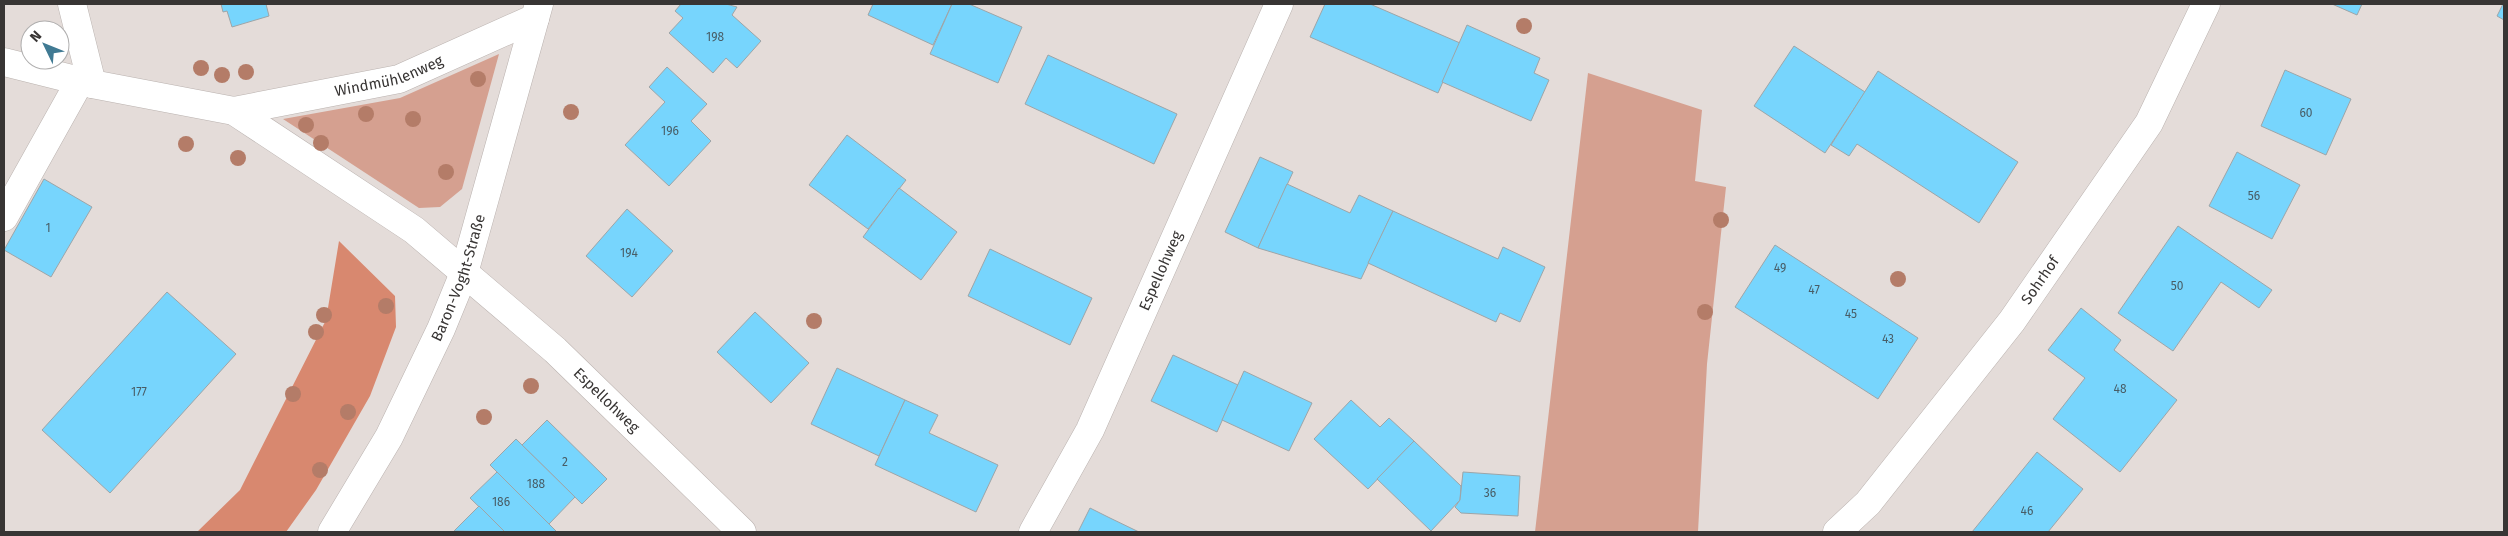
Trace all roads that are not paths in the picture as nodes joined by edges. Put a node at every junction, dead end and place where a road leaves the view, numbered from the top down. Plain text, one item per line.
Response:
1 (72, 4) edge
2 (1279, 4) edge
3 (2206, 4) edge
4 (537, 11) edge
5 (4, 62) edge
6 (86, 82) junction
7 (234, 111) junction
8 (4, 217) edge
9 (464, 273) junction
10 (332, 532) edge
11 (742, 532) edge
12 (1032, 532) edge
13 (1837, 532) edge

1 - 6 street
2 - 12 street, Espellohweg
3 - 13 street, Sohrhof
4 - 7 street, Windmühlenweg
4 - 9 street, Baron-Voght-Straße
5 - 6 street, Windmühlenweg
6 - 7 street, Windmühlenweg
6 - 8 street
7 - 9 street, Windmühlenweg
9 - 10 street, Baron-Voght-Straße
9 - 11 street, Espellohweg

